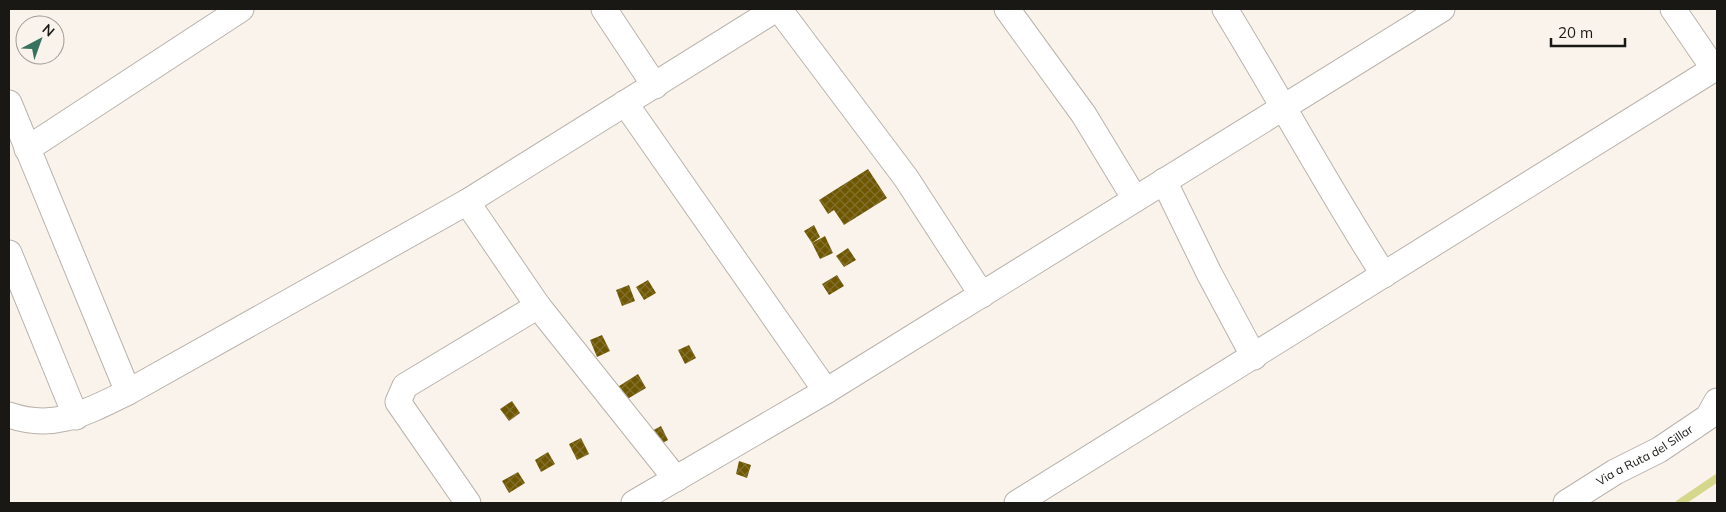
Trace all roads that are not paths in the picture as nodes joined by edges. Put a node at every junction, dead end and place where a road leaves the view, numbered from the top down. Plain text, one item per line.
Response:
1 (241, 9) edge
2 (604, 9) edge
3 (777, 9) edge
4 (1007, 9) edge
5 (1225, 9) edge
6 (1439, 9) edge
7 (1673, 9) edge
8 (215, 16) edge
9 (1716, 68) edge
10 (654, 86) junction
11 (9, 103) edge
12 (625, 103) junction
13 (1284, 106) junction
14 (27, 148) junction
15 (1164, 181) junction
16 (1135, 199) junction
17 (467, 202) junction
18 (9, 253) edge
19 (1384, 275) junction
20 (982, 295) junction
21 (538, 306) junction
22 (1254, 357) junction
23 (826, 391) junction
24 (128, 392) junction
25 (1717, 401) edge
26 (9, 415) edge
27 (76, 417) junction
28 (676, 479) junction
29 (468, 503) edge
30 (634, 503) edge
31 (1018, 503) edge
32 (1566, 503) edge

1 - 8 street
2 - 10 street
3 - 10 street
3 - 20 street
4 - 16 street
5 - 13 street
6 - 13 street
7 - 9 street
8 - 14 street
9 - 19 street
10 - 12 street
11 - 14 street
12 - 17 street
12 - 23 street
13 - 15 street
13 - 19 street
14 - 24 street
15 - 16 street
15 - 22 street
16 - 20 street
17 - 21 street
17 - 24 street
18 - 27 street
19 - 22 street
20 - 23 street
21 - 28 street
21 - 29 street
22 - 31 street
23 - 28 street
24 - 27 street
25 - 32 street, Via a Ruta del Sillar
26 - 27 street
28 - 30 street

